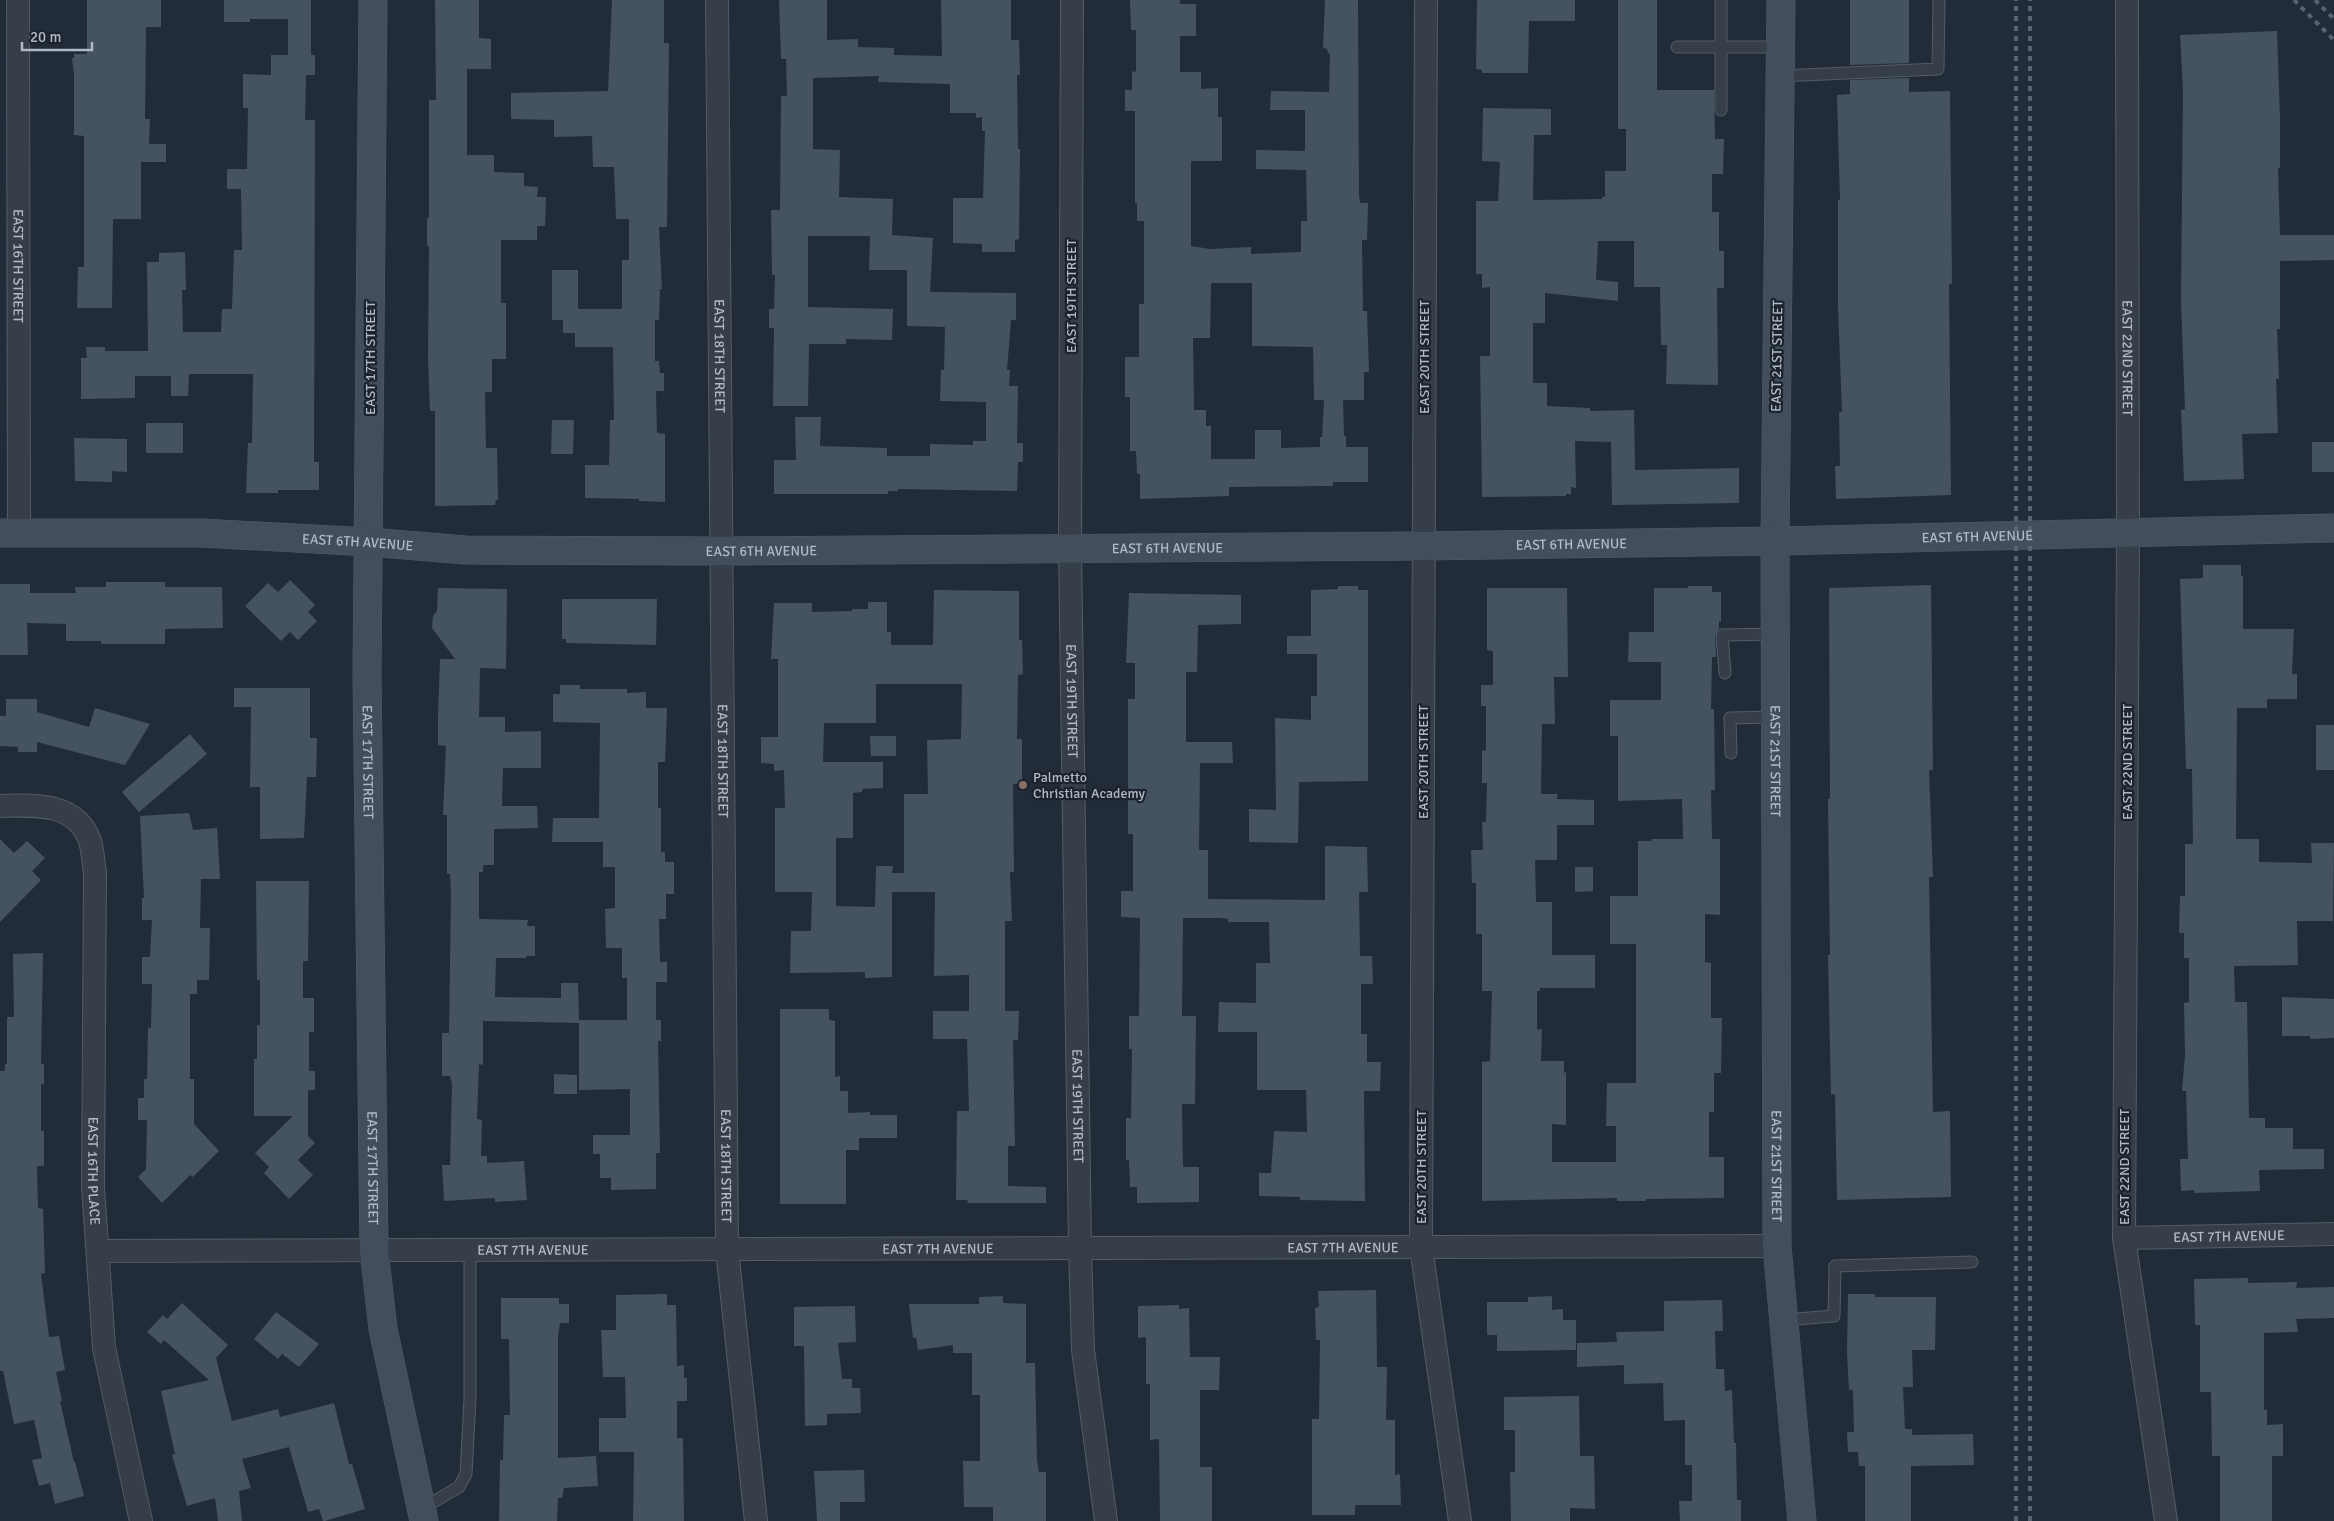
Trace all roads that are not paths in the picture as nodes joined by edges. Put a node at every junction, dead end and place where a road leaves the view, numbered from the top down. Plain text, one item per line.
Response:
1 (18, 0) edge
2 (373, 0) edge
3 (717, 0) edge
4 (1072, 0) edge
5 (1426, 0) edge
6 (1721, 0) edge
7 (1781, 0) edge
8 (1938, 0) edge
9 (2127, 0) edge
10 (1677, 47) dead end
11 (1720, 47) junction
12 (1780, 47) junction
13 (1780, 76) junction
14 (1722, 110) dead end
15 (2334, 528) edge
16 (10, 532) edge
17 (2128, 533) junction
18 (369, 542) junction
19 (1775, 542) junction
20 (1423, 546) junction
21 (1070, 548) junction
22 (720, 551) junction
23 (1775, 634) junction
24 (1725, 673) dead end
25 (1775, 717) junction
26 (1732, 753) dead end
27 (0, 806) edge
28 (2334, 1234) edge
29 (2124, 1238) junction
30 (1777, 1246) junction
31 (1421, 1247) junction
32 (1080, 1248) junction
33 (374, 1250) junction
34 (470, 1250) junction
35 (727, 1250) junction
36 (99, 1251) junction
37 (1972, 1262) dead end
38 (1784, 1320) junction
39 (422, 1513) edge
40 (141, 1521) edge
41 (756, 1521) edge
42 (1106, 1521) edge
43 (1460, 1521) edge
44 (1802, 1521) edge
45 (2166, 1521) edge

1 - 16 street, EAST 16TH STREET
2 - 18 street, EAST 17TH STREET
3 - 22 street, EAST 18TH STREET
4 - 21 street, EAST 19TH STREET
5 - 20 street, EAST 20TH STREET
6 - 11 lane
7 - 12 street, EAST 21ST STREET
8 - 13 lane
9 - 17 street, EAST 22ND STREET
10 - 11 lane
11 - 12 lane
11 - 14 lane
12 - 13 street, EAST 21ST STREET
13 - 19 street, EAST 21ST STREET
15 - 17 street, EAST 6TH AVENUE
16 - 18 street, EAST 6TH AVENUE
17 - 19 street, EAST 6TH AVENUE
17 - 29 street, EAST 22ND STREET
18 - 22 street, EAST 6TH AVENUE
18 - 33 street, EAST 17TH STREET
19 - 20 street, EAST 6TH AVENUE
19 - 23 street, EAST 21ST STREET
20 - 21 street, EAST 6TH AVENUE
20 - 31 street, EAST 20TH STREET
21 - 22 street, EAST 6TH AVENUE
21 - 32 street, EAST 19TH STREET
22 - 35 street, EAST 18TH STREET
23 - 24 lane
23 - 25 street, EAST 21ST STREET
25 - 26 lane
25 - 30 street, EAST 21ST STREET
27 - 36 street, EAST 16TH PLACE
28 - 29 street, EAST 7TH AVENUE
29 - 45 street, EAST 22ND STREET
30 - 31 street, EAST 7TH AVENUE
30 - 38 street, EAST 21ST STREET
31 - 32 street, EAST 7TH AVENUE
31 - 43 street, EAST 20TH STREET
32 - 35 street, EAST 7TH AVENUE
32 - 42 street, EAST 19TH STREET
33 - 34 street, EAST 7TH AVENUE
33 - 36 street, EAST 7TH AVENUE
33 - 39 street, EAST 17TH STREET
34 - 35 street, EAST 7TH AVENUE
34 - 39 lane
35 - 41 street, EAST 18TH STREET
36 - 40 street, EAST 16TH PLACE
37 - 38 lane
38 - 44 street, EAST 21ST STREET

